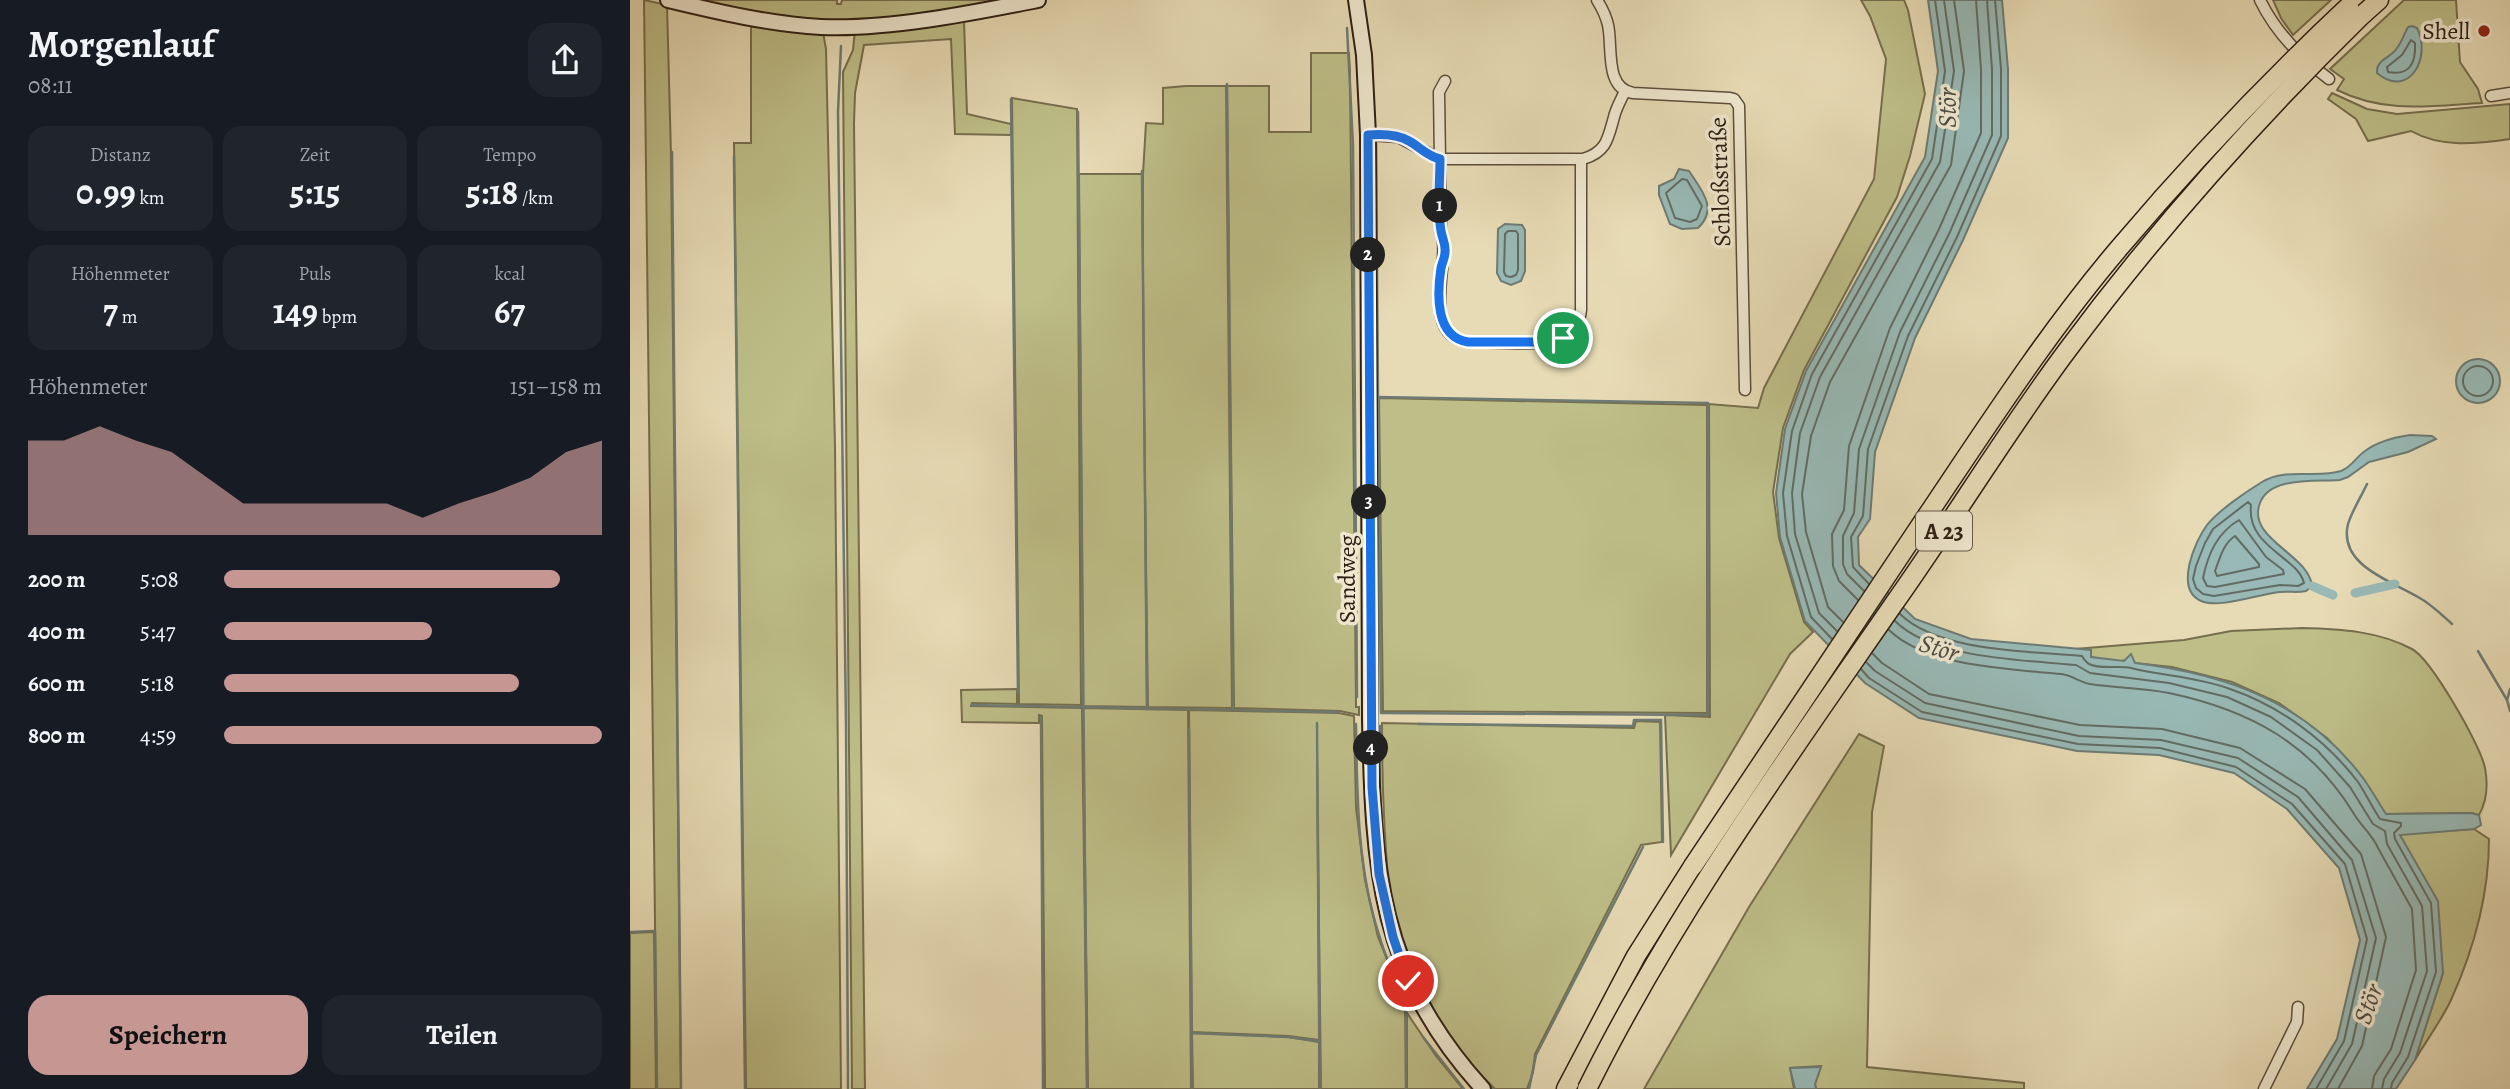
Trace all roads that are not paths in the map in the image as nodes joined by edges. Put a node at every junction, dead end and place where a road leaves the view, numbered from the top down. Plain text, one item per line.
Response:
1 (668, 0) edge
2 (1038, 0) edge
3 (1356, 0) edge
4 (1597, 0) edge
5 (2260, 0) edge
6 (2379, 0) edge
7 (2355, 8) edge
8 (2329, 79) dead end
9 (1445, 81) dead end
10 (1625, 91) junction
11 (2510, 93) edge
12 (2491, 96) dead end
13 (1368, 135) junction
14 (1440, 159) junction
15 (1581, 160) junction
16 (1745, 390) dead end
17 (2298, 1007) dead end
18 (1483, 1089) edge
19 (1566, 1089) edge
20 (1587, 1089) edge
21 (2264, 1089) edge

1 - 2 street
3 - 13 street, Sandweg
4 - 10 street
5 - 8 street
6 - 7 highway, A 23
7 - 19 highway, A 23, bridge
7 - 20 highway, A 23, bridge
9 - 14 street
10 - 15 street
10 - 16 street, Schloßstraße
11 - 12 street
13 - 14 street
13 - 18 street, Sandweg
14 - 15 street
14 - 15 street
17 - 21 street

